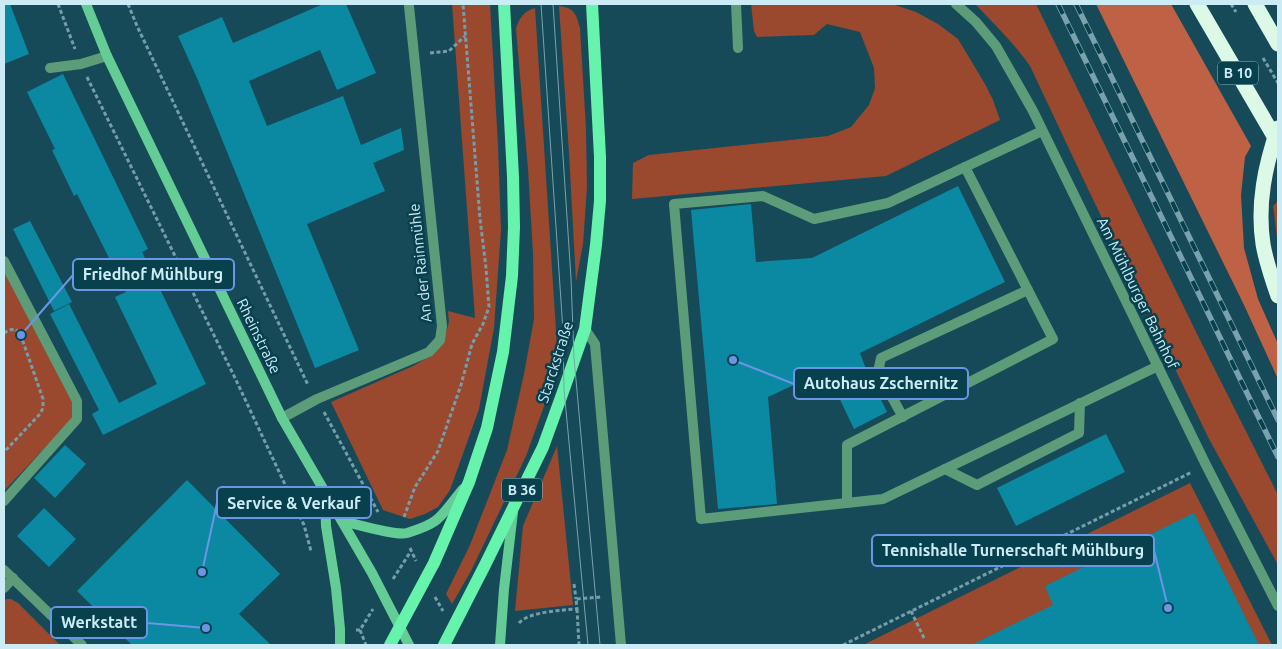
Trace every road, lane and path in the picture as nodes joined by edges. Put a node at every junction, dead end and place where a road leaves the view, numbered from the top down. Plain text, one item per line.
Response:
1 (58, 4) edge
2 (86, 4) edge
3 (128, 4) edge
4 (463, 4) edge
5 (504, 4) edge
6 (592, 4) edge
7 (736, 4) edge
8 (956, 4) edge
9 (1197, 4) edge
10 (1255, 4) edge
11 (409, 6) dead end
12 (465, 35) junction
13 (1278, 44) edge
14 (738, 48) dead end
15 (414, 54) junction
16 (107, 56) junction
17 (81, 64) junction
18 (50, 68) dead end
19 (1278, 128) edge
20 (1042, 131) junction
21 (1278, 143) edge
22 (965, 167) junction
23 (4, 260) edge
24 (1028, 290) junction
25 (1278, 296) edge
26 (584, 329) junction
27 (4, 333) edge
28 (1158, 366) junction
29 (317, 399) junction
30 (1080, 403) junction
31 (903, 416) junction
32 (282, 418) junction
33 (4, 452) edge
34 (1206, 465) junction
35 (945, 469) junction
36 (469, 482) junction
37 (324, 492) junction
38 (4, 501) edge
39 (847, 503) junction
40 (514, 507) junction
41 (384, 515) dead end
42 (342, 521) junction
43 (406, 533) junction
44 (312, 553) dead end
45 (4, 570) edge
46 (13, 578) junction
47 (426, 580) junction
48 (574, 584) dead end
49 (4, 588) edge
50 (617, 596) junction
51 (576, 599) junction
52 (1278, 606) edge
53 (577, 609) junction
54 (911, 612) junction
55 (400, 628) junction
56 (360, 630) dead end
57 (452, 630) junction
58 (516, 630) dead end
59 (924, 638) dead end
60 (82, 645) edge
61 (340, 645) edge
62 (366, 645) edge
63 (390, 645) edge
64 (409, 645) edge
65 (444, 645) edge
66 (500, 645) edge
67 (579, 645) edge
68 (621, 645) edge
69 (842, 645) edge

1 - 17 path
2 - 16 street, Rheinstraße
3 - 29 path
4 - 12 path
5 - 36 main road
6 - 26 main road, Starckstraße / B 36
7 - 14 street
8 - 20 street, Am Mühlburger Bahnhof
9 - 21 highway, B 10, bridge
10 - 13 highway
11 - 15 street, An der Rainmühle
12 - 15 path
12 - 43 path
15 - 29 street, An der Rainmühle
16 - 17 street
16 - 32 street, Rheinstraße
17 - 18 street
17 - 44 path
19 - 25 highway
20 - 22 street
20 - 28 street, Am Mühlburger Bahnhof
22 - 24 street
22 - 39 street
23 - 38 street
24 - 31 street
24 - 31 street
26 - 40 main road, Starckstraße / B 36
26 - 50 street
27 - 33 path
28 - 30 street
28 - 34 street, Am Mühlburger Bahnhof
29 - 32 street, An der Rainmühle
29 - 41 path
30 - 35 street
30 - 35 street
31 - 39 street
32 - 37 street, Rheinstraße
34 - 52 street, Am Mühlburger Bahnhof
34 - 54 path
35 - 39 street
36 - 43 street
36 - 47 main road
37 - 42 street, Rheinstraße
37 - 61 street
40 - 57 main road, Starckstraße / B 36
40 - 66 street
42 - 43 street
42 - 55 street, Rheinstraße
43 - 47 path
45 - 46 street
46 - 49 street
46 - 60 street
47 - 55 main road
47 - 57 path
48 - 51 path
50 - 51 path
50 - 68 street
51 - 53 path
53 - 58 path
53 - 67 path
54 - 59 path
54 - 69 path
55 - 63 main road
55 - 64 street, Rheinstraße
56 - 62 path
57 - 65 main road, Starckstraße / B 36

